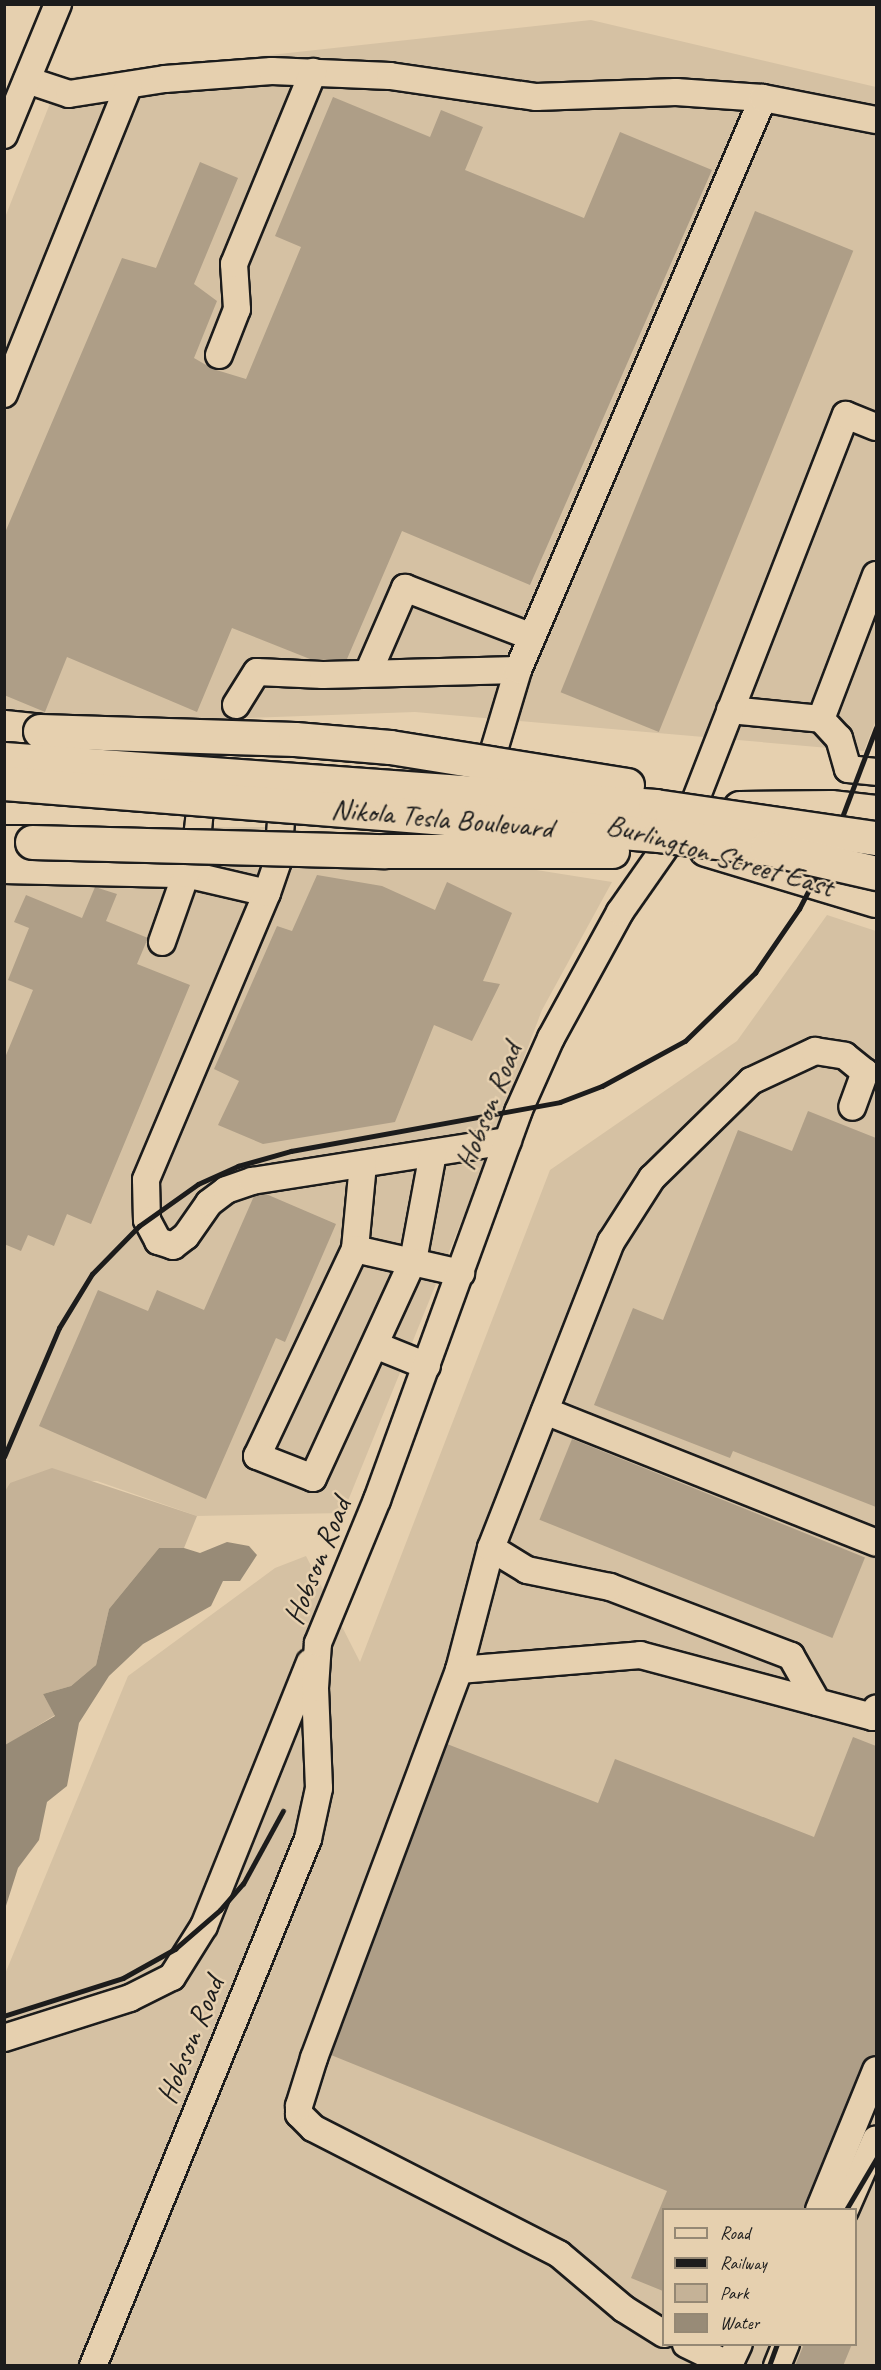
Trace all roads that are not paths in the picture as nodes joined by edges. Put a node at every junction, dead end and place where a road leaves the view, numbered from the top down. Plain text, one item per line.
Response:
1 (58, 4) edge
2 (313, 72) junction
3 (27, 80) junction
4 (129, 85) junction
5 (763, 98) junction
6 (876, 120) edge
7 (4, 135) edge
8 (219, 355) dead end
9 (4, 394) edge
10 (876, 427) edge
11 (876, 575) edge
12 (532, 638) junction
13 (518, 670) junction
14 (369, 673) junction
15 (236, 705) dead end
16 (730, 710) junction
17 (820, 719) junction
18 (4, 727) edge
19 (4, 759) edge
20 (874, 772) edge
21 (4, 774) edge
22 (57, 783) junction
23 (4, 785) edge
24 (202, 790) junction
25 (283, 794) junction
26 (478, 806) junction
27 (692, 809) junction
28 (564, 811) junction
29 (876, 830) edge
30 (671, 840) junction
31 (18, 842) edge
32 (4, 870) edge
33 (186, 874) junction
34 (876, 874) edge
35 (267, 893) junction
36 (876, 901) edge
37 (162, 942) dead end
38 (852, 1107) dead end
39 (508, 1141) junction
40 (433, 1153) junction
41 (363, 1164) junction
42 (356, 1249) junction
43 (413, 1262) junction
44 (461, 1273) junction
45 (375, 1345) junction
46 (427, 1366) junction
47 (544, 1412) junction
48 (876, 1543) edge
49 (491, 1548) junction
50 (318, 1642) junction
51 (459, 1671) junction
52 (817, 1702) junction
53 (875, 1715) edge
54 (4, 2038) edge
55 (876, 2070) edge
56 (876, 2139) edge
57 (820, 2208) edge
58 (847, 2208) edge
59 (662, 2333) edge
60 (690, 2346) edge
61 (738, 2346) edge
62 (785, 2346) edge
63 (93, 2366) edge
64 (777, 2366) edge

1 - 3 street
2 - 4 street
2 - 5 street
2 - 8 street
3 - 4 street
3 - 7 street
4 - 9 street
5 - 6 street
5 - 12 street
10 - 16 street, Hobson Road
11 - 17 street
12 - 13 street
12 - 14 street
13 - 14 street
13 - 26 street
14 - 15 street
16 - 17 street
16 - 27 street, Hobson Road
17 - 20 street
18 - 29 highway, bridge
19 - 29 highway, Nikola Tesla Boulevard, bridge
21 - 22 main road, Burlington Street East
22 - 23 main road, Burlington Street East
22 - 24 main road, Burlington Street East
23 - 34 highway, Nikola Tesla Boulevard, bridge
24 - 25 main road, Burlington Street East
24 - 33 street
25 - 26 main road, Burlington Street East
25 - 35 street
26 - 28 main road, Burlington Street East
27 - 28 main road, Burlington Street East
27 - 29 main road, Burlington Street East
27 - 30 street, Hobson Road
28 - 30 main road, Burlington Street East
30 - 36 main road, Burlington Street East
30 - 39 street, Hobson Road
31 - 34 highway, bridge
32 - 33 street
33 - 35 street
33 - 37 street
35 - 41 street
38 - 47 street
39 - 40 street
39 - 44 street, Hobson Road
40 - 41 street
40 - 43 street
41 - 42 street
42 - 43 street
42 - 45 street
43 - 44 street
43 - 45 street
44 - 46 street, Hobson Road
45 - 46 street
46 - 50 street, Hobson Road
47 - 48 street
47 - 49 street
49 - 51 street
49 - 52 street
50 - 54 street
50 - 63 street, Hobson Road
51 - 52 street
51 - 59 street
52 - 53 street
55 - 57 street
56 - 58 street
60 - 61 street
62 - 64 street

